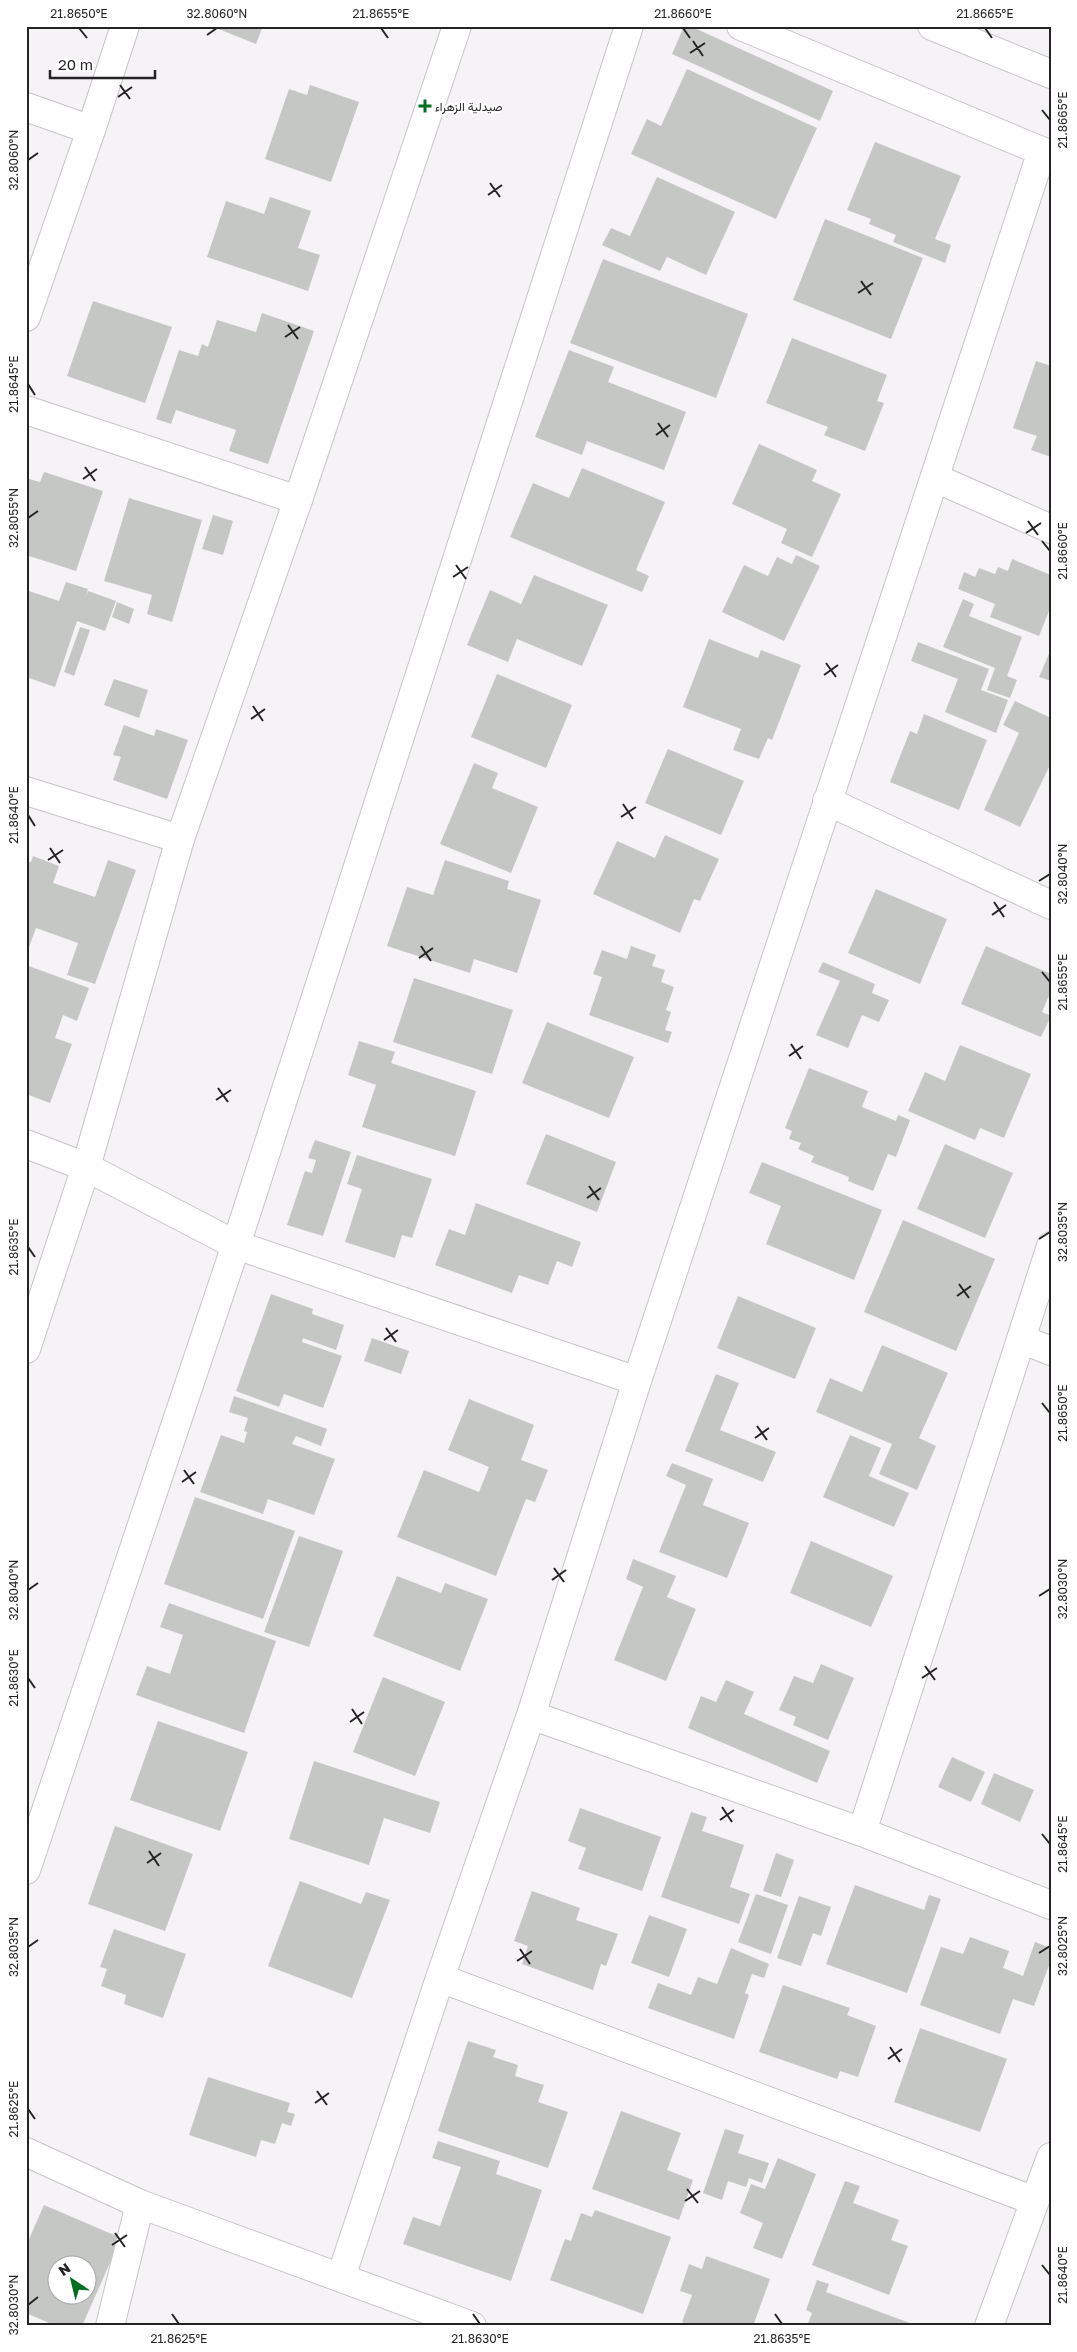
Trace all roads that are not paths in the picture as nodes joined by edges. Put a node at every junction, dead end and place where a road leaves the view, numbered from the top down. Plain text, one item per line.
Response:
1 (125, 26) edge
2 (457, 26) edge
3 (630, 26) edge
4 (741, 26) edge
5 (932, 26) edge
6 (1051, 74) edge
7 (26, 107) edge
8 (91, 130) junction
9 (1046, 153) edge
10 (26, 316) edge
11 (26, 410) edge
12 (935, 478) junction
13 (298, 500) junction
14 (1051, 529) edge
15 (26, 792) edge
16 (827, 800) junction
17 (180, 839) junction
18 (1051, 904) edge
19 (26, 1144) edge
20 (86, 1167) junction
21 (236, 1245) junction
22 (1051, 1246) edge
23 (1021, 1339) junction
24 (26, 1349) edge
25 (1051, 1351) edge
26 (637, 1381) junction
27 (531, 1716) junction
28 (862, 1832) junction
29 (26, 1870) edge
30 (1051, 1905) edge
31 (440, 1978) junction
32 (26, 2152) edge
33 (1051, 2157) edge
34 (1035, 2201) junction
35 (140, 2204) junction
36 (341, 2277) junction
37 (110, 2326) edge
38 (472, 2326) edge
39 (989, 2326) edge

1 - 8 street
2 - 13 street
3 - 21 street
4 - 9 street
5 - 6 street
7 - 8 street
8 - 10 street
9 - 12 street
11 - 13 street
12 - 14 street
12 - 16 street
13 - 17 street
15 - 17 street
16 - 18 street
16 - 26 street
17 - 20 street
19 - 20 street
20 - 21 street
20 - 24 street
21 - 26 street
21 - 29 street
22 - 23 street
23 - 25 street
23 - 28 street
26 - 27 street
27 - 28 street
27 - 31 street
28 - 30 street
31 - 34 street
31 - 36 street
32 - 35 street
33 - 34 street
34 - 39 street
35 - 36 street
35 - 37 street
36 - 38 street

